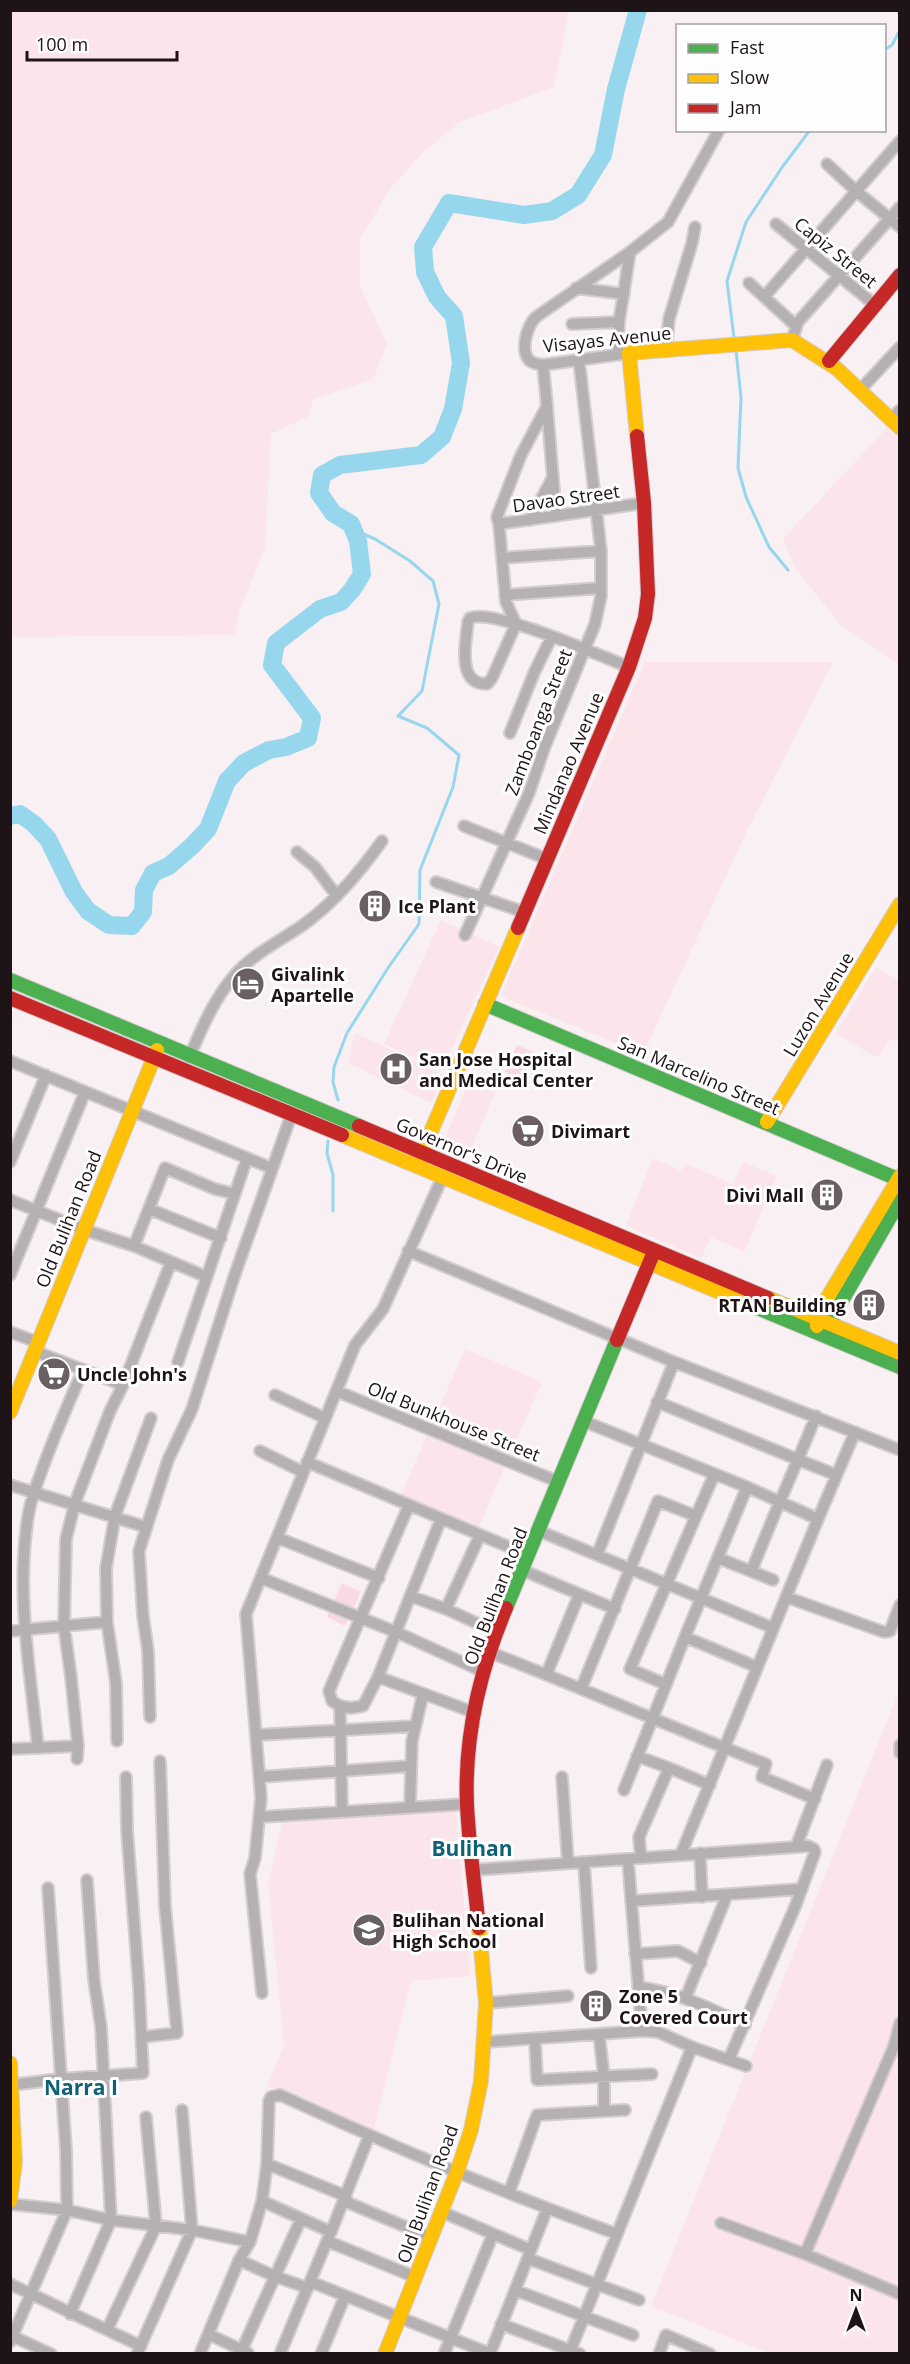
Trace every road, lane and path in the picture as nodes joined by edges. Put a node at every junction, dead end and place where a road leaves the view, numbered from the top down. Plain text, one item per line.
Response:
1 (718, 132) edge
2 (900, 141) edge
3 (827, 164) dead end
4 (856, 191) junction
5 (900, 207) edge
6 (890, 218) junction
7 (776, 224) dead end
8 (695, 227) dead end
9 (900, 227) edge
10 (805, 249) junction
11 (630, 252) junction
12 (900, 275) edge
13 (838, 276) junction
14 (749, 283) dead end
15 (576, 288) junction
16 (624, 294) junction
17 (764, 297) junction
18 (875, 305) junction
19 (619, 322) junction
20 (572, 324) dead end
21 (794, 333) junction
22 (900, 347) edge
23 (666, 351) junction
24 (623, 354) junction
25 (579, 360) junction
26 (829, 361) junction
27 (543, 365) junction
28 (860, 390) junction
29 (547, 406) junction
30 (897, 420) edge
31 (553, 476) junction
32 (644, 503) junction
33 (596, 511) junction
34 (556, 516) junction
35 (530, 520) junction
36 (499, 524) junction
37 (601, 551) junction
38 (502, 558) junction
39 (601, 588) junction
40 (505, 595) junction
41 (516, 624) junction
42 (551, 638) junction
43 (584, 650) junction
44 (629, 667) junction
45 (510, 733) dead end
46 (464, 826) dead end
47 (382, 841) dead end
48 (507, 844) junction
49 (297, 852) dead end
50 (547, 858) junction
51 (436, 882) dead end
52 (337, 896) junction
53 (483, 899) junction
54 (900, 904) edge
55 (524, 912) junction
56 (465, 935) dead end
57 (10, 980) edge
58 (10, 998) edge
59 (485, 1004) junction
60 (161, 1041) junction
61 (191, 1054) junction
62 (154, 1056) junction
63 (10, 1061) edge
64 (184, 1068) junction
65 (46, 1075) junction
66 (85, 1092) junction
67 (131, 1111) junction
68 (292, 1113) junction
69 (767, 1122) junction
70 (247, 1158) junction
71 (419, 1159) junction
72 (10, 1162) edge
73 (271, 1168) junction
74 (442, 1176) junction
75 (899, 1178) edge
76 (235, 1194) junction
77 (10, 1200) edge
78 (895, 1205) edge
79 (149, 1209) junction
80 (37, 1211) junction
81 (85, 1230) junction
82 (220, 1238) junction
83 (134, 1246) junction
84 (408, 1251) junction
85 (652, 1256) junction
86 (171, 1262) junction
87 (10, 1275) edge
88 (207, 1277) junction
89 (823, 1320) junction
90 (10, 1332) edge
91 (817, 1332) junction
92 (616, 1338) junction
93 (35, 1347) junction
94 (900, 1353) edge
95 (178, 1362) dead end
96 (674, 1362) junction
97 (900, 1367) edge
98 (83, 1370) junction
99 (123, 1385) junction
100 (336, 1391) junction
101 (275, 1395) dead end
102 (657, 1402) junction
103 (10, 1412) edge
104 (816, 1416) junction
105 (326, 1418) junction
106 (151, 1419) dead end
107 (583, 1421) junction
108 (855, 1432) junction
109 (641, 1445) junction
110 (900, 1450) edge
111 (260, 1451) dead end
112 (799, 1460) junction
113 (305, 1467) junction
114 (714, 1475) junction
115 (836, 1475) junction
116 (559, 1482) junction
117 (10, 1485) edge
118 (747, 1487) junction
119 (34, 1492) junction
120 (779, 1501) junction
121 (75, 1503) junction
122 (409, 1505) junction
123 (115, 1516) junction
124 (696, 1516) junction
125 (441, 1519) junction
126 (818, 1519) junction
127 (146, 1527) junction
128 (539, 1531) junction
129 (480, 1535) junction
130 (278, 1538) junction
131 (528, 1555) junction
132 (597, 1555) junction
133 (718, 1558) junction
134 (522, 1570) junction
135 (631, 1570) junction
136 (752, 1570) junction
137 (261, 1578) junction
138 (379, 1578) junction
139 (773, 1580) dead end
140 (666, 1583) junction
141 (579, 1595) junction
142 (410, 1596) junction
143 (700, 1597) junction
144 (786, 1598) junction
145 (900, 1605) edge
146 (446, 1609) junction
147 (615, 1609) junction
148 (360, 1618) junction
149 (107, 1622) junction
150 (64, 1626) junction
151 (773, 1628) junction
152 (26, 1630) junction
153 (10, 1631) edge
154 (396, 1632) junction
155 (496, 1632) junction
156 (685, 1637) junction
157 (489, 1652) junction
158 (757, 1667) junction
159 (483, 1672) junction
160 (547, 1673) junction
161 (378, 1677) junction
162 (665, 1684) junction
163 (581, 1689) junction
164 (423, 1695) junction
165 (340, 1706) junction
166 (473, 1712) junction
167 (150, 1717) dead end
168 (652, 1719) junction
169 (415, 1726) junction
170 (340, 1730) junction
171 (257, 1735) junction
172 (117, 1741) dead end
173 (900, 1745) edge
174 (78, 1746) junction
175 (38, 1748) junction
176 (725, 1748) junction
177 (10, 1749) edge
178 (900, 1753) edge
179 (637, 1756) junction
180 (77, 1759) dead end
181 (160, 1761) dead end
182 (827, 1765) dead end
183 (411, 1766) junction
184 (669, 1768) junction
185 (340, 1771) junction
186 (126, 1777) dead end
187 (260, 1777) junction
188 (562, 1777) dead end
189 (710, 1785) junction
190 (624, 1790) dead end
191 (815, 1799) junction
192 (467, 1804) junction
193 (410, 1806) junction
194 (342, 1811) junction
195 (260, 1817) junction
196 (796, 1847) junction
197 (700, 1853) junction
198 (681, 1854) junction
199 (641, 1858) junction
200 (628, 1860) junction
201 (584, 1862) junction
202 (568, 1863) junction
203 (473, 1870) junction
204 (87, 1880) dead end
205 (48, 1888) dead end
206 (802, 1889) junction
207 (727, 1895) junction
208 (702, 1897) junction
209 (631, 1901) junction
210 (635, 1954) junction
211 (701, 1963) junction
212 (591, 1968) dead end
213 (638, 1987) junction
214 (261, 1993) dead end
215 (568, 1996) dead end
216 (686, 1997) junction
217 (486, 2003) junction
218 (900, 2023) edge
219 (745, 2025) junction
220 (642, 2031) junction
221 (599, 2034) junction
222 (142, 2037) junction
223 (535, 2040) junction
224 (484, 2042) junction
225 (692, 2047) junction
226 (729, 2059) junction
227 (10, 2063) edge
228 (746, 2066) dead end
229 (652, 2074) dead end
230 (103, 2077) junction
231 (604, 2077) junction
232 (60, 2079) junction
233 (11, 2085) edge
234 (182, 2110) dead end
235 (625, 2110) dead end
236 (604, 2111) junction
237 (146, 2117) dead end
238 (369, 2136) junction
239 (267, 2164) junction
240 (457, 2172) junction
241 (509, 2193) junction
242 (345, 2198) junction
243 (262, 2201) junction
244 (10, 2203) edge
245 (547, 2209) junction
246 (66, 2210) junction
247 (442, 2212) junction
248 (301, 2219) junction
249 (111, 2220) junction
250 (721, 2223) dead end
251 (156, 2226) junction
252 (192, 2230) junction
253 (493, 2234) junction
254 (617, 2234) junction
255 (329, 2236) junction
256 (430, 2237) junction
257 (250, 2242) junction
258 (530, 2254) junction
259 (805, 2254) junction
260 (239, 2260) junction
261 (274, 2276) junction
262 (415, 2277) junction
263 (10, 2284) edge
264 (310, 2285) junction
265 (596, 2285) junction
266 (515, 2290) junction
267 (32, 2293) junction
268 (900, 2294) edge
269 (345, 2296) junction
270 (639, 2300) dead end
271 (70, 2314) junction
272 (585, 2316) junction
273 (399, 2318) junction
274 (501, 2324) junction
275 (107, 2330) junction
276 (207, 2334) junction
277 (633, 2335) dead end
278 (12, 2338) edge
279 (451, 2338) junction
280 (139, 2350) edge
281 (574, 2352) edge
282 (243, 2353) edge
283 (491, 2353) edge
284 (51, 2354) edge
285 (200, 2354) edge
286 (280, 2354) edge
287 (321, 2354) edge
288 (385, 2354) edge
289 (444, 2354) edge
290 (659, 2354) edge
291 (710, 2354) edge

1 - 11 street, Visayas Avenue
2 - 4 street
3 - 4 street
4 - 6 street
4 - 10 street
5 - 6 street
6 - 9 street
6 - 13 street
7 - 10 street, Capiz Street
8 - 23 street
10 - 13 street, Capiz Street
10 - 17 street
11 - 15 street, Visayas Avenue
11 - 16 street
12 - 18 main road
13 - 18 street, Capiz Street
13 - 21 street
14 - 17 street
15 - 16 street
15 - 27 street, Visayas Avenue
16 - 19 street
17 - 21 street
18 - 26 main road
19 - 20 street
19 - 24 street
21 - 23 main road, Visayas Avenue
21 - 26 main road
22 - 28 street
23 - 24 main road, Visayas Avenue
24 - 25 street, Visayas Avenue
24 - 32 main road, Mindanao Avenue
25 - 27 street, Visayas Avenue
25 - 33 street, Zamboanga Street
26 - 28 main road
27 - 29 street
28 - 30 main road
29 - 31 street
29 - 36 street
31 - 34 street
31 - 35 street
32 - 33 street, Davao Street
32 - 44 main road, Mindanao Avenue
33 - 34 street, Davao Street
33 - 37 street, Zamboanga Street
34 - 35 street, Davao Street
35 - 36 street, Davao Street
36 - 38 street, Davao Street
37 - 38 street
37 - 39 street, Zamboanga Street
38 - 40 street, Davao Street
39 - 40 street
39 - 43 street, Zamboanga Street
40 - 41 street, Davao Street
41 - 41 street
41 - 42 street
42 - 43 street
42 - 45 street
43 - 44 street
43 - 48 street, Zamboanga Street
44 - 50 main road, Mindanao Avenue
46 - 48 street
47 - 52 street
48 - 50 street
48 - 53 street, Zamboanga Street
49 - 52 street
50 - 55 main road, Mindanao Avenue
51 - 53 street
52 - 61 street
53 - 55 street
53 - 56 street, Zamboanga Street
54 - 69 main road, Luzon Avenue
55 - 59 main road, Mindanao Avenue
57 - 60 main road, Governor's Drive
58 - 62 main road, Governor's Drive
59 - 69 main road, San Marcelino Street
59 - 71 main road, Mindanao Avenue
60 - 61 main road, Governor's Drive
60 - 62 main road, Old Bulihan Road
61 - 64 street
61 - 71 main road, Governor's Drive
62 - 64 main road, Governor's Drive
62 - 67 main road, Old Bulihan Road
63 - 65 street
64 - 68 main road, Governor's Drive
65 - 66 street
65 - 72 street
66 - 67 street
66 - 80 street
67 - 70 street
67 - 81 main road, Old Bulihan Road
68 - 71 main road, Governor's Drive
68 - 73 street
69 - 75 main road, San Marcelino Street
70 - 73 street
70 - 76 street
71 - 74 main road, Governor's Drive
71 - 85 main road, Governor's Drive
73 - 127 street
74 - 84 street
74 - 85 main road, Governor's Drive
75 - 78 main road
76 - 79 street
76 - 82 street
77 - 80 street
78 - 89 main road
79 - 82 street
79 - 83 street
80 - 81 street
80 - 87 street
81 - 83 street
81 - 93 main road, Old Bulihan Road
82 - 88 street
83 - 86 street
84 - 92 street
84 - 100 street
85 - 89 main road, Governor's Drive
85 - 91 main road, Governor's Drive
85 - 92 main road, Old Bulihan Road
86 - 88 street
86 - 99 street
88 - 95 street
89 - 91 main road
89 - 94 main road, Governor's Drive
90 - 93 street
91 - 97 main road, Governor's Drive
92 - 96 street
92 - 107 main road, Old Bulihan Road
93 - 98 street
93 - 103 main road, Old Bulihan Road
96 - 102 street
96 - 104 street
98 - 99 street
98 - 119 street
99 - 121 street
100 - 105 street
100 - 116 street, Old Bunkhouse Street
101 - 105 street
102 - 109 street
102 - 112 street
104 - 108 street
104 - 112 street
105 - 113 street
106 - 123 street
107 - 109 street
107 - 116 main road, Old Bulihan Road
108 - 110 street
108 - 115 street
109 - 114 street
109 - 132 street
111 - 113 street
112 - 115 street
112 - 120 street
113 - 122 street
113 - 130 street
114 - 118 street
114 - 124 street
115 - 126 street
116 - 128 main road, Old Bulihan Road
117 - 119 street
118 - 120 street
118 - 133 street
119 - 121 street
119 - 152 street
120 - 126 street
120 - 136 street
121 - 123 street
121 - 150 street
122 - 125 street
122 - 138 street
123 - 127 street
123 - 149 street
124 - 135 street
124 - 140 street
125 - 129 street
125 - 142 street
126 - 144 street
127 - 167 street
128 - 131 main road, Old Bulihan Road
128 - 132 street
129 - 131 street
129 - 146 street
130 - 137 street
130 - 138 street
131 - 134 main road, Old Bulihan Road
132 - 135 street
133 - 136 street
133 - 143 street
134 - 141 street
134 - 155 main road, Old Bulihan Road
135 - 140 street
135 - 147 street
136 - 139 street
137 - 148 street
137 - 171 street
138 - 148 street
140 - 143 street
140 - 162 street
141 - 147 street
141 - 160 street
142 - 146 street
142 - 154 street
143 - 151 street
143 - 156 street
144 - 145 street
144 - 151 street
146 - 155 street
147 - 163 street
148 - 154 street
148 - 165 street
149 - 150 street
149 - 172 street
150 - 152 street
150 - 174 street
151 - 158 street
152 - 153 street
152 - 175 street
154 - 159 street
154 - 161 street
155 - 157 main road, Old Bulihan Road
156 - 158 street
156 - 162 street
157 - 159 main road, Old Bulihan Road
157 - 160 street
158 - 176 street
159 - 166 main road, Old Bulihan Road
160 - 163 street
161 - 164 street
161 - 165 street
162 - 168 street
163 - 168 street
164 - 166 street
164 - 169 street
165 - 170 street
166 - 192 main road, Old Bulihan Road
168 - 176 street
168 - 179 street
169 - 170 street
169 - 183 street
170 - 171 street
170 - 185 street
171 - 187 street
173 - 178 street
174 - 175 street
174 - 180 street
175 - 177 street
176 - 189 street
176 - 191 street
179 - 184 street
179 - 190 street
181 - 222 street
182 - 191 street
183 - 185 street
183 - 193 street
184 - 189 street
184 - 199 street
185 - 187 street
185 - 194 street
186 - 222 street
187 - 195 street
188 - 202 street
189 - 198 street
191 - 196 street
192 - 193 street
192 - 203 main road, Old Bulihan Road
193 - 194 street
194 - 195 street
195 - 214 street
196 - 197 street
196 - 206 street
197 - 198 street
197 - 208 street
198 - 199 street
199 - 200 street
200 - 201 street
200 - 209 street
201 - 202 street
201 - 212 street
202 - 203 street
203 - 217 main road, Old Bulihan Road
204 - 230 street
205 - 232 street
206 - 207 street
206 - 219 street
207 - 208 street
207 - 211 street
208 - 209 street
209 - 210 street
210 - 211 street
210 - 213 street
211 - 216 street
213 - 216 street
213 - 220 street
215 - 217 street
216 - 219 street
217 - 224 main road, Old Bulihan Road
218 - 259 street
219 - 226 street
220 - 221 street
220 - 225 street
221 - 223 street
221 - 231 street
222 - 230 street
223 - 224 street
223 - 231 street
224 - 240 main road, Old Bulihan Road
225 - 226 street
225 - 254 street
226 - 228 street
227 - 233 main road
229 - 231 street
230 - 232 street
230 - 249 street
231 - 236 street
232 - 233 street
232 - 246 street
233 - 244 main road
234 - 252 street
235 - 236 street
236 - 241 street
237 - 251 street
238 - 239 street
238 - 240 street
238 - 242 street
239 - 242 street
239 - 243 street
240 - 241 street
240 - 247 main road, Old Bulihan Road
241 - 245 street
242 - 255 street
242 - 256 street
243 - 248 street
243 - 257 street
244 - 246 street
245 - 254 street
245 - 258 street
246 - 249 street
246 - 267 street
247 - 253 street
247 - 256 main road, Old Bulihan Road
248 - 255 street
248 - 261 street
249 - 251 street
249 - 271 street
250 - 259 street
251 - 252 street
251 - 275 street
252 - 257 street
252 - 280 street
253 - 258 street
253 - 279 street
254 - 265 street
255 - 262 street
255 - 264 street
256 - 262 main road, Old Bulihan Road
257 - 260 street
258 - 265 street
258 - 266 street
259 - 268 street
260 - 261 street
260 - 276 street
261 - 264 street
261 - 282 street
262 - 273 main road, Old Bulihan Road
263 - 267 street
264 - 269 street
264 - 286 street
265 - 270 street
265 - 272 street
266 - 272 street
266 - 274 street
267 - 271 street
267 - 278 street
269 - 273 street
269 - 287 street
271 - 275 street
272 - 277 street
272 - 281 street
273 - 279 street
273 - 288 main road, Old Bulihan Road
274 - 281 street
274 - 283 street
275 - 280 street
276 - 282 street
276 - 285 street
278 - 284 street
279 - 283 street
279 - 289 street
290 - 291 street

